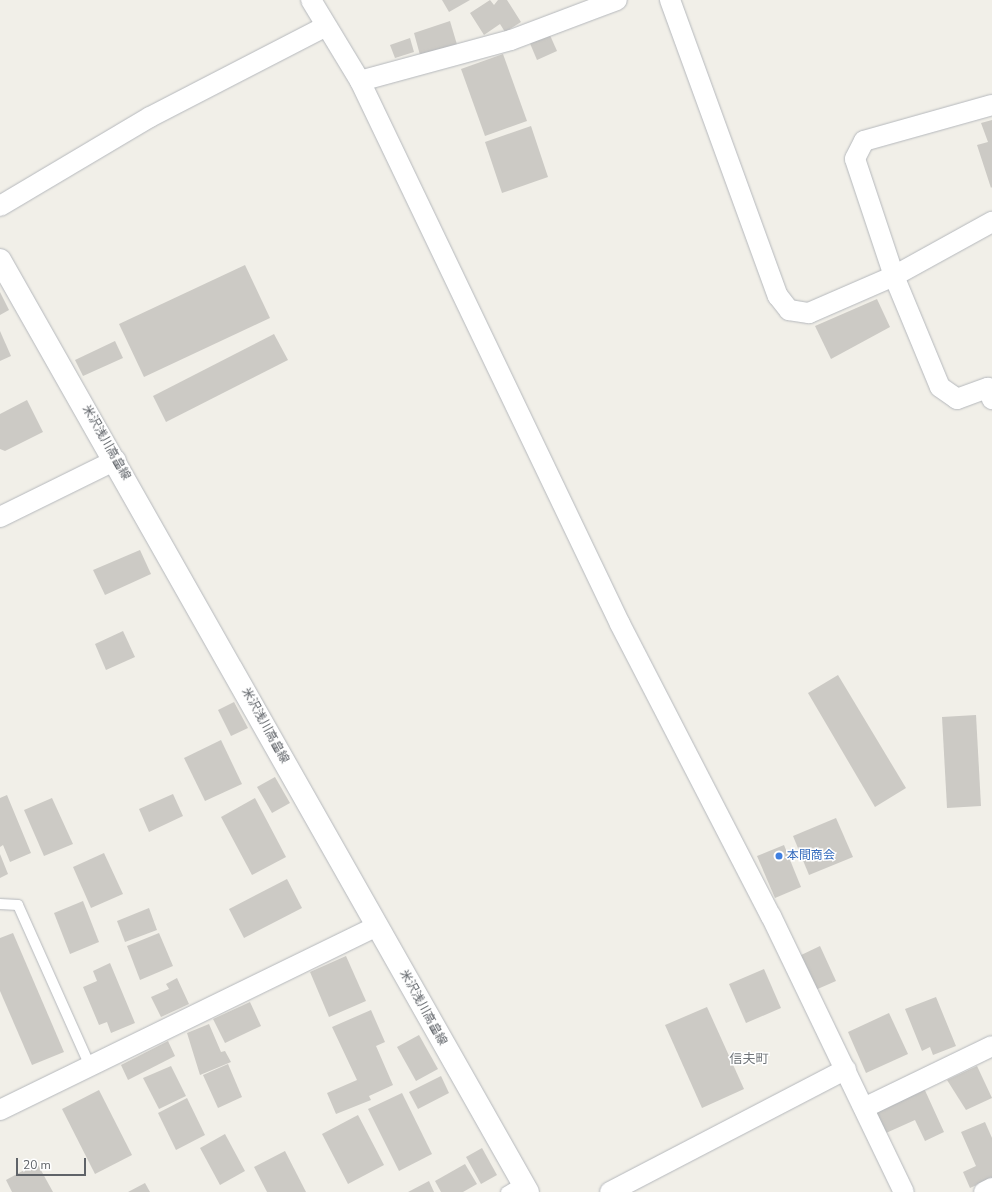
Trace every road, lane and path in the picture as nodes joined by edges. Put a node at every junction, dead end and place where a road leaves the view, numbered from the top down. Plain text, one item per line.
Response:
1 (311, 0) edge
2 (617, 0) edge
3 (670, 0) edge
4 (326, 26) junction
5 (360, 81) junction
6 (992, 105) edge
7 (0, 206) edge
8 (992, 222) edge
9 (0, 260) edge
10 (894, 276) junction
11 (991, 392) edge
12 (116, 460) junction
13 (0, 517) edge
14 (0, 904) edge
15 (377, 926) junction
16 (992, 1046) edge
17 (90, 1066) junction
18 (846, 1069) junction
19 (864, 1108) junction
20 (0, 1110) edge
21 (992, 1188) edge
22 (518, 1189) edge
23 (610, 1192) edge
24 (904, 1192) edge
25 (984, 1192) edge

1 - 4 street
2 - 5 street
3 - 10 street
4 - 5 street
4 - 7 street
5 - 18 street
6 - 10 street
8 - 10 street
9 - 12 main road, 米沢浅川高畠線
10 - 11 street
12 - 13 street
12 - 15 main road, 米沢浅川高畠線
14 - 17 lane
15 - 17 street
15 - 22 main road, 米沢浅川高畠線
16 - 19 street
17 - 20 street
18 - 19 street
18 - 23 street
19 - 24 street
21 - 25 street

